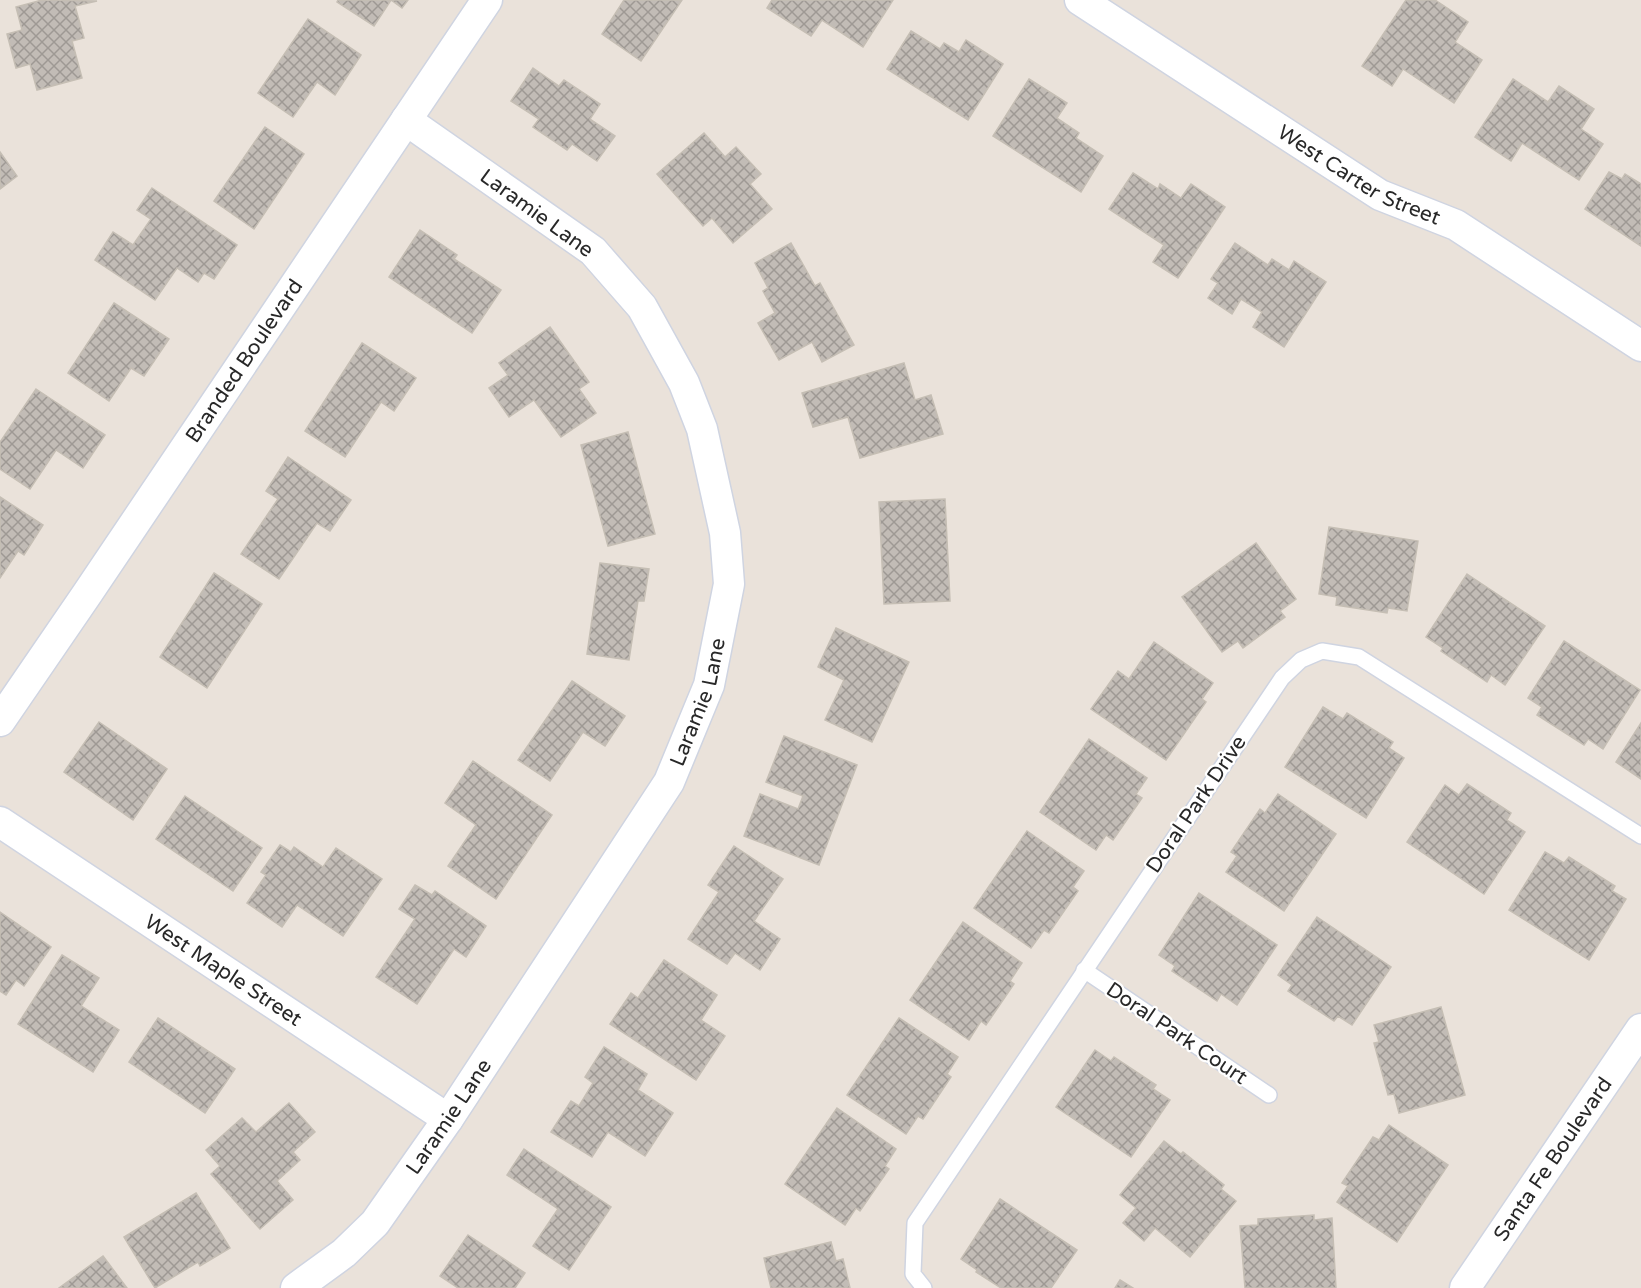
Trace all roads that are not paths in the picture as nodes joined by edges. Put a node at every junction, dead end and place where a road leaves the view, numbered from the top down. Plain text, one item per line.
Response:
1 (487, 0) edge
2 (1080, 0) edge
3 (406, 120) junction
4 (1641, 346) edge
5 (0, 721) edge
6 (0, 822) edge
7 (1641, 836) edge
8 (1084, 970) junction
9 (1641, 1029) edge
10 (1269, 1095) dead end
11 (448, 1119) junction
12 (296, 1288) edge
13 (924, 1288) edge
14 (1465, 1288) edge

1 - 3 street, Branded Boulevard
2 - 4 street, West Carter Street
3 - 5 street, Branded Boulevard
3 - 11 street, Laramie Lane
6 - 11 street, West Maple Street
7 - 8 lane, Doral Park Drive
8 - 10 lane, Doral Park Court
8 - 13 lane, Doral Park Drive
9 - 14 street, Santa Fe Boulevard
11 - 12 street, Laramie Lane

